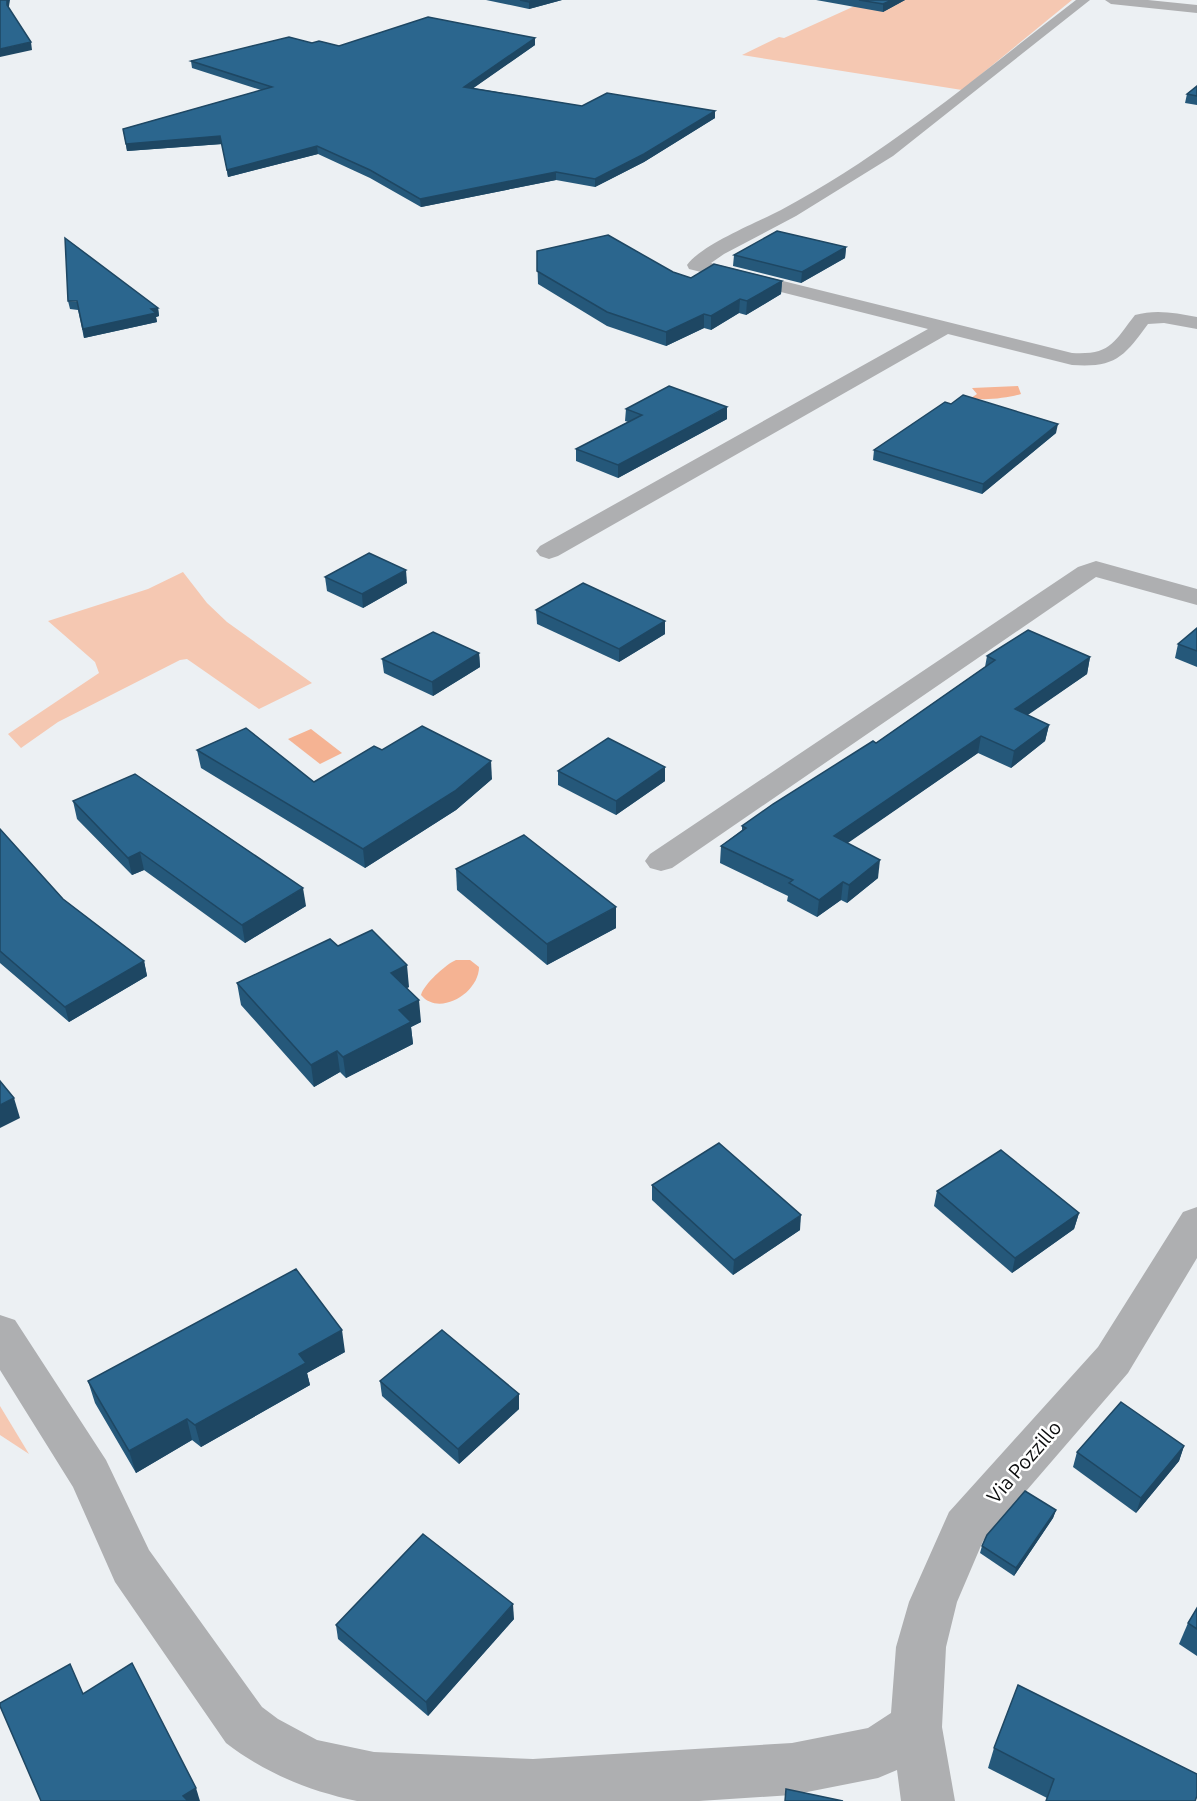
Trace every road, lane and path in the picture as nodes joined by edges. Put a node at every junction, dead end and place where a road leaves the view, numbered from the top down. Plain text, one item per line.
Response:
1 (1084, 0) edge
2 (1111, 0) edge
3 (1197, 9) edge
4 (1197, 323) edge
5 (944, 327) junction
6 (549, 551) dead end
7 (1197, 597) edge
8 (661, 861) dead end
9 (1197, 1223) edge
10 (0, 1333) edge
11 (916, 1727) junction
12 (928, 1801) edge

1 - 5 street
2 - 3 street
4 - 5 street
5 - 6 street
7 - 8 street
9 - 11 street, Via Pozzillo
10 - 11 street
11 - 12 street, Via Pozzillo

